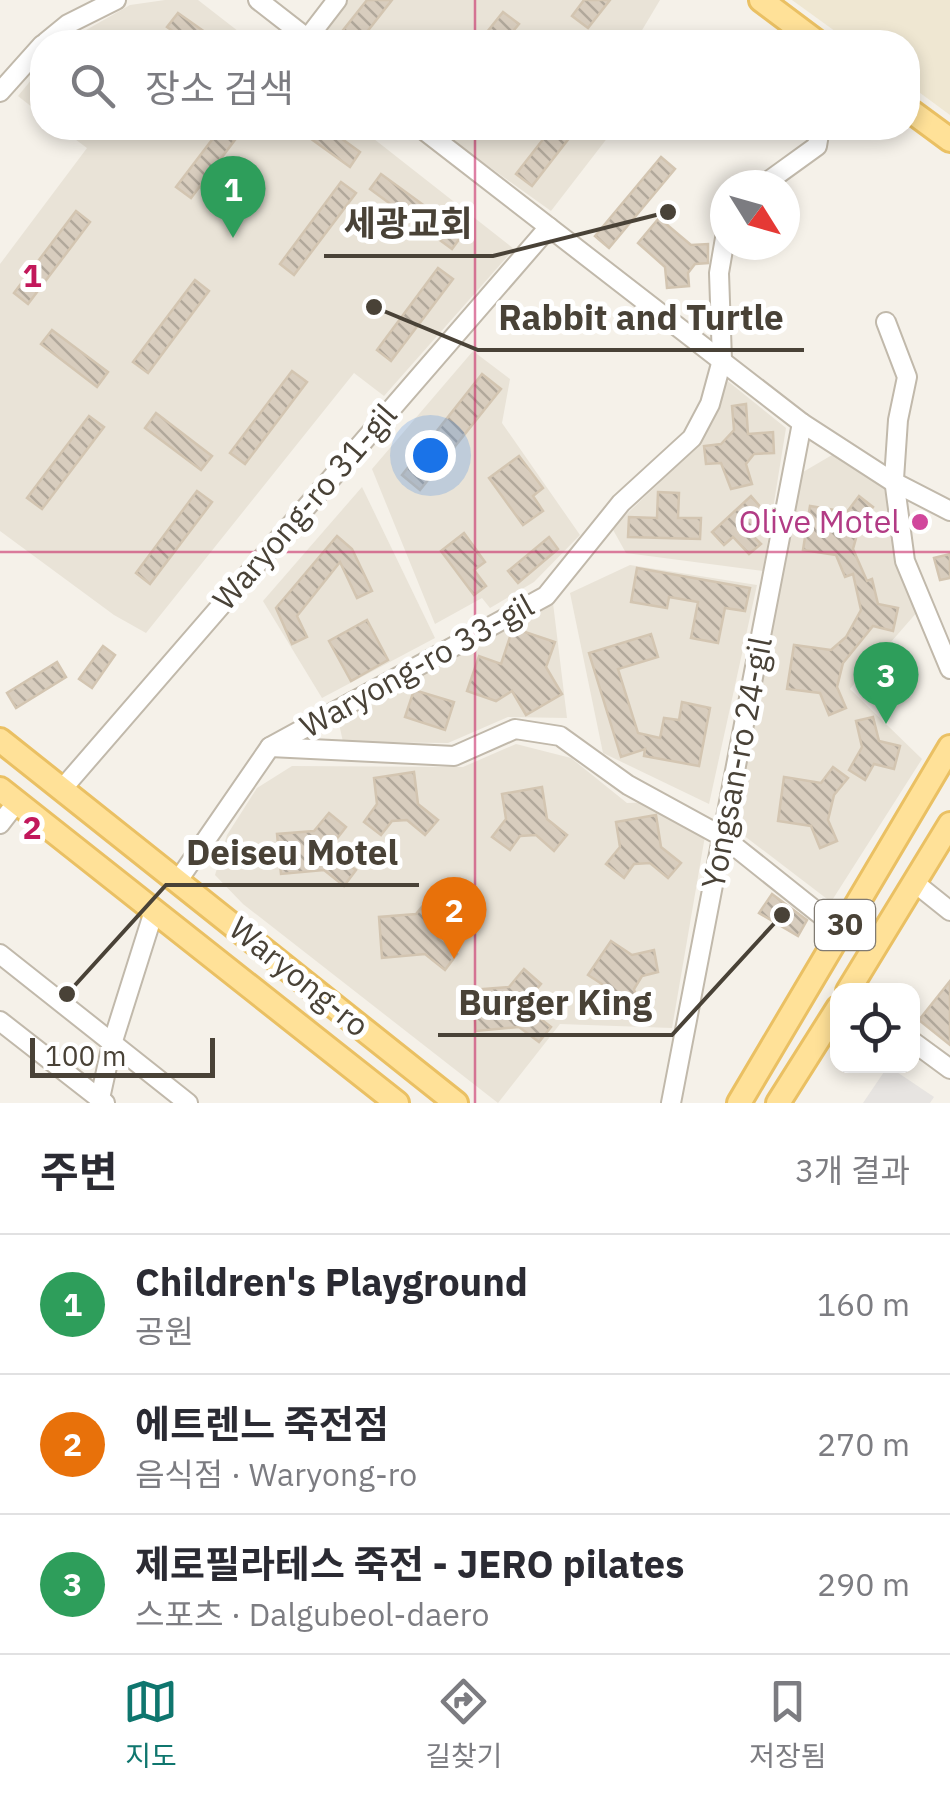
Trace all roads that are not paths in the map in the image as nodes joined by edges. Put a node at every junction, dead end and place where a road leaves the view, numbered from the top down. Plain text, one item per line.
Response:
1 (116, 0) edge
2 (258, 0) edge
3 (337, 0) edge
4 (761, 0) edge
5 (61, 30) edge
6 (296, 30) edge
7 (317, 30) edge
8 (801, 30) edge
9 (30, 59) edge
10 (0, 92) edge
11 (920, 117) edge
12 (437, 140) edge
13 (818, 140) edge
14 (950, 140) edge
15 (784, 170) edge
16 (549, 227) junction
17 (721, 260) edge
18 (886, 322) dead end
19 (722, 360) junction
20 (802, 424) junction
21 (894, 482) junction
22 (950, 511) edge
23 (950, 670) edge
24 (0, 740) edge
25 (270, 747) junction
26 (950, 747) edge
27 (62, 788) junction
28 (8, 795) edge
29 (0, 824) edge
30 (950, 824) edge
31 (722, 837) junction
32 (180, 880) junction
33 (915, 884) junction
34 (154, 911) junction
35 (950, 911) edge
36 (841, 932) junction
37 (0, 954) edge
38 (852, 983) edge
39 (0, 1021) edge
40 (830, 1021) edge
41 (112, 1044) junction
42 (920, 1047) edge
43 (950, 1069) edge
44 (389, 1101) edge
45 (102, 1102) edge
46 (188, 1103) edge
47 (456, 1103) edge
48 (671, 1103) edge
49 (739, 1103) edge
50 (778, 1103) edge

1 - 5 street
2 - 6 street
3 - 7 street
4 - 8 main road
9 - 10 street
11 - 14 main road
12 - 16 street
13 - 15 street
16 - 19 street
16 - 27 street, Waryong-ro 31-gil
17 - 19 street, Waryong-ro 33-gil
18 - 21 street
19 - 20 street
19 - 25 street, Waryong-ro 33-gil
20 - 21 street
20 - 31 street, Yongsan-ro 24-gil
21 - 22 street
21 - 23 street
24 - 27 main road, Waryong-ro
25 - 31 street
25 - 32 street, Waryong-ro 33-gil
26 - 36 main road, 30
27 - 32 main road, Waryong-ro
28 - 29 street
28 - 34 main road, Waryong-ro
30 - 33 main road, 30
31 - 36 street
31 - 48 street, Yongsan-ro 24-gil
32 - 47 main road, Waryong-ro
33 - 35 street
33 - 38 main road, 30
34 - 41 street
34 - 44 main road, Waryong-ro
36 - 49 main road, 30
37 - 41 street
39 - 45 street
40 - 50 main road
41 - 45 street
41 - 46 street
42 - 43 street

